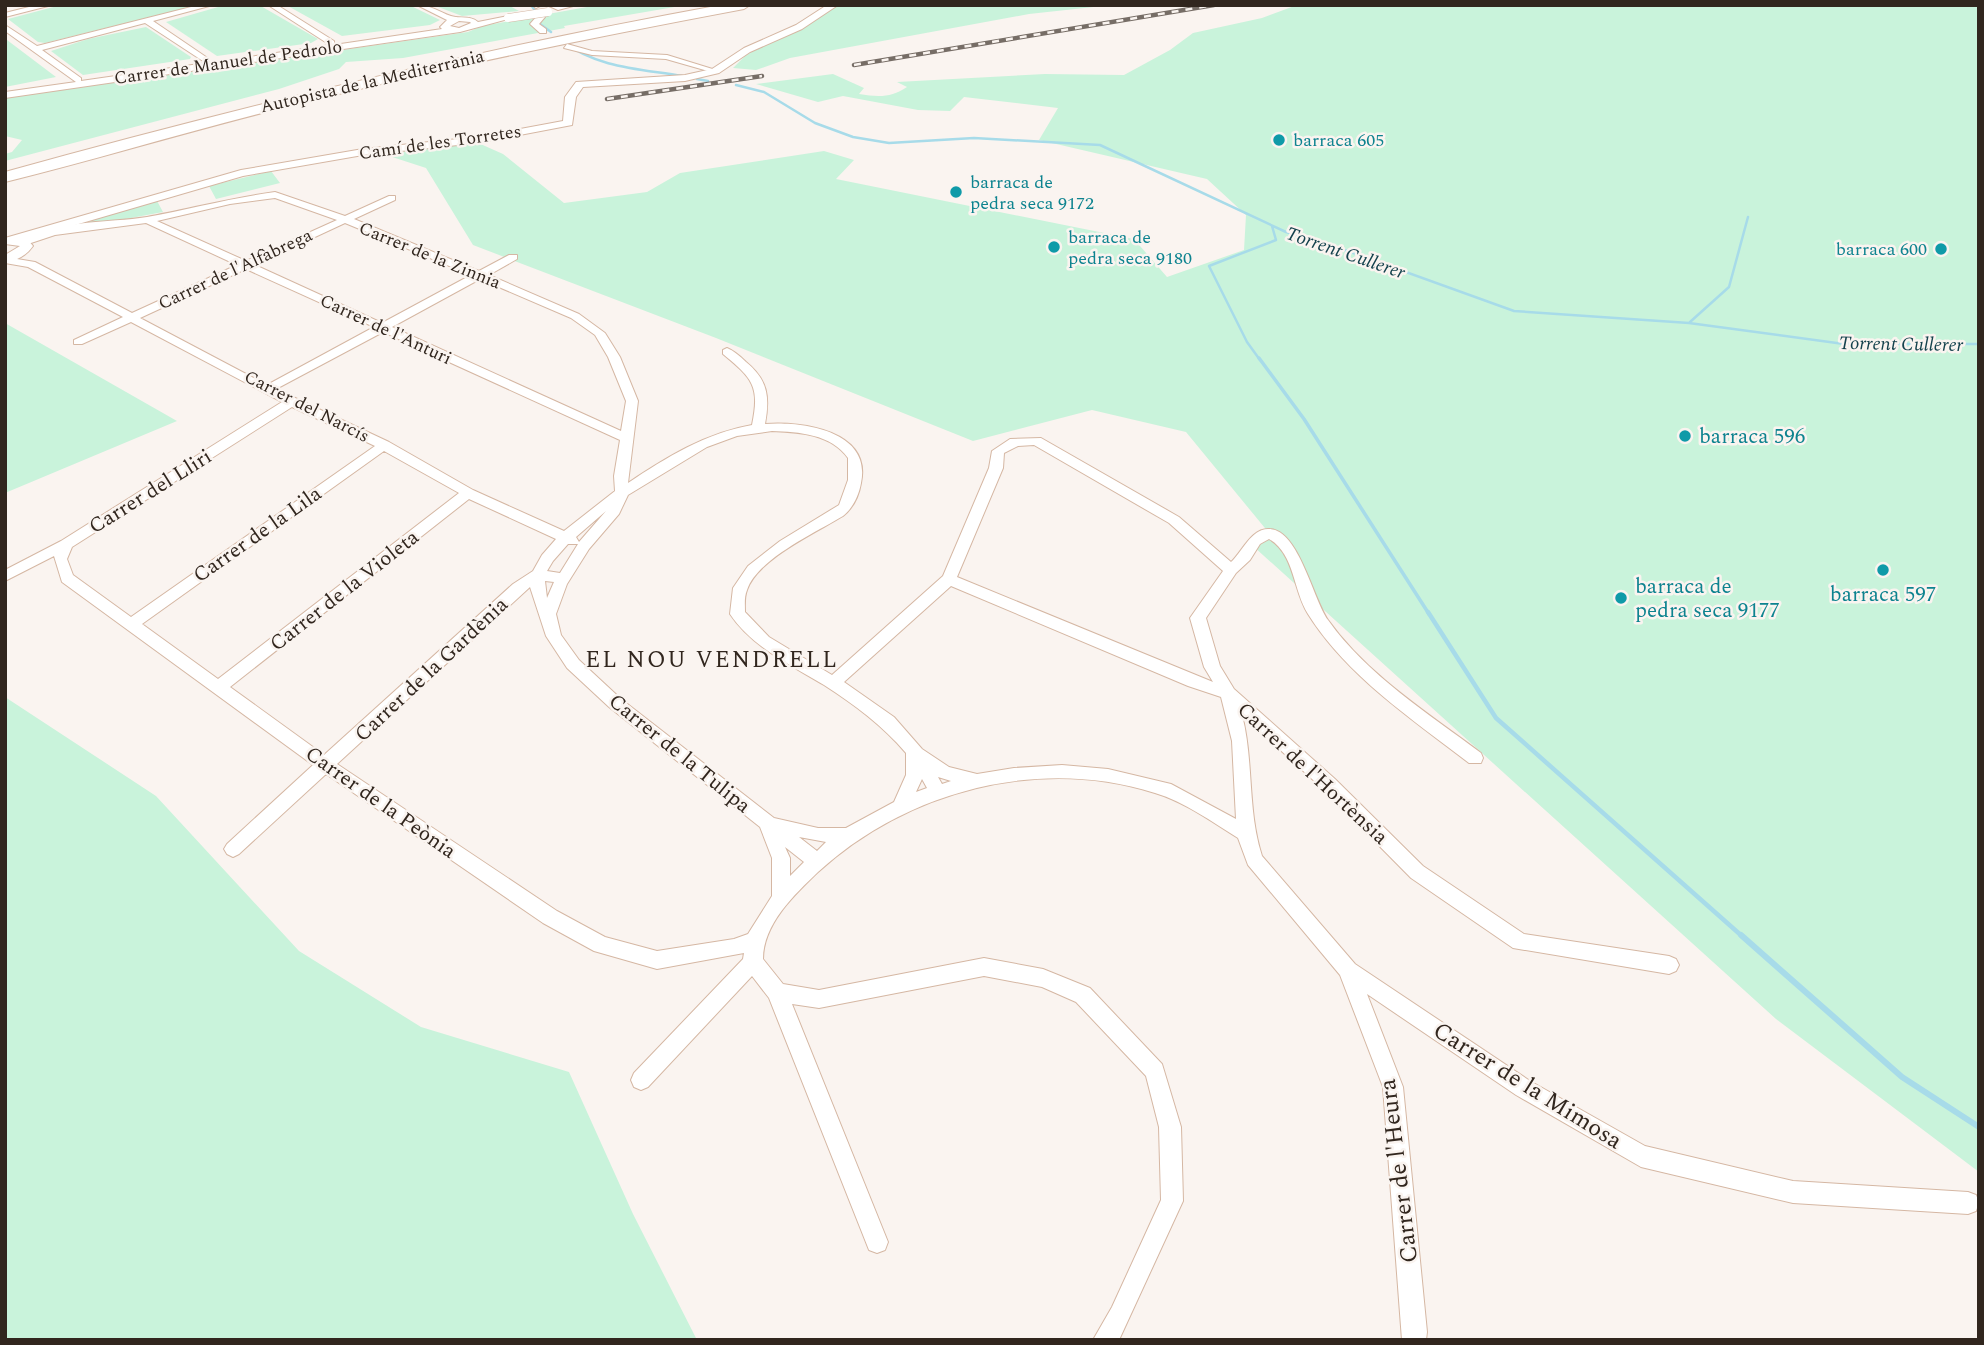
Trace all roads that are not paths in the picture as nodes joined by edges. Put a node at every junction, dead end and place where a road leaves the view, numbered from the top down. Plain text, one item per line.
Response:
1 (48, 5) edge
2 (209, 5) edge
3 (272, 5) edge
4 (421, 5) edge
5 (573, 5) edge
6 (712, 5) edge
7 (744, 5) edge
8 (834, 5) edge
9 (554, 7) edge
10 (5, 15) edge
11 (541, 17) dead end
12 (147, 21) junction
13 (449, 25) junction
14 (8, 31) edge
15 (543, 31) dead end
16 (331, 43) junction
17 (567, 46) dead end
18 (36, 49) junction
19 (206, 61) junction
20 (715, 71) junction
21 (78, 80) junction
22 (5, 93) edge
23 (5, 168) edge
24 (5, 177) edge
25 (392, 198) dead end
26 (146, 220) junction
27 (343, 220) junction
28 (6, 242) edge
29 (24, 247) junction
30 (513, 257) dead end
31 (5, 260) edge
32 (31, 264) junction
33 (246, 265) junction
34 (479, 276) junction
35 (132, 317) junction
36 (382, 327) junction
37 (78, 341) dead end
38 (727, 352) dead end
39 (270, 388) junction
40 (291, 402) junction
41 (629, 419) junction
42 (606, 429) junction
43 (758, 430) junction
44 (626, 439) junction
45 (384, 445) junction
46 (468, 493) junction
47 (622, 493) junction
48 (563, 537) junction
49 (66, 544) junction
50 (584, 546) junction
51 (1231, 570) junction
52 (537, 575) junction
53 (5, 576) edge
54 (564, 578) junction
55 (949, 579) junction
56 (548, 614) junction
57 (131, 624) junction
58 (833, 683) junction
59 (219, 686) junction
60 (1228, 693) junction
61 (913, 750) junction
62 (1475, 758) dead end
63 (327, 766) junction
64 (982, 781) junction
65 (937, 790) junction
66 (900, 807) junction
67 (763, 820) junction
68 (1246, 834) junction
69 (845, 835) junction
70 (233, 849) dead end
71 (816, 861) junction
72 (781, 899) junction
73 (755, 940) junction
74 (753, 962) junction
75 (1669, 965) dead end
76 (1348, 971) junction
77 (777, 992) junction
78 (641, 1080) dead end
79 (1968, 1203) dead end
80 (877, 1242) dead end
81 (1105, 1340) edge
82 (1414, 1340) edge

1 - 10 street
2 - 12 street
3 - 16 street
4 - 13 street
5 - 9 street
6 - 23 highway, Autopista de la Mediterrània
7 - 24 highway, Autopista de la Mediterrània
8 - 20 street, Camí de les Torretes
9 - 13 street, bridge
11 - 15 street
12 - 18 street
12 - 19 street
13 - 16 street, Carrer de Manuel de Pedrolo
13 - 22 street, Carrer de Manuel de Pedrolo
14 - 18 street
16 - 19 street, Carrer de Manuel de Pedrolo
17 - 20 street
18 - 21 street
19 - 21 street, Carrer de Manuel de Pedrolo
20 - 28 street, Camí de les Torretes
21 - 22 street, Carrer de Manuel de Pedrolo
25 - 27 street, Carrer de l'Alfàbrega
26 - 27 street, Carrer de la Zinnia
26 - 29 street, Carrer de la Zinnia
26 - 33 street, Carrer de l'Anturi
27 - 33 street, Carrer de l'Alfàbrega
27 - 34 street, Carrer de la Zinnia
28 - 29 street
29 - 31 street
29 - 32 street
30 - 34 street
31 - 32 street, Carrer del Narcís
32 - 35 street, Carrer del Narcís
33 - 35 street, Carrer de l'Alfàbrega
33 - 36 street, Carrer de l'Anturi
34 - 36 street
34 - 41 street, Carrer de la Zinnia
35 - 37 street, Carrer de l'Alfàbrega
35 - 39 street, Carrer del Narcís
36 - 39 street
36 - 42 street, Carrer de l'Anturi
38 - 43 street
39 - 40 street, Carrer del Narcís
40 - 45 street, Carrer del Narcís
40 - 49 street, Carrer del Lliri
41 - 42 street
41 - 44 street, Carrer de la Zinnia
42 - 44 street, Carrer de l'Anturi
43 - 47 street, Carrer de la Gardènia
43 - 58 street, Carrer de la Gardènia
44 - 47 street, Carrer de la Zinnia
45 - 46 street, Carrer del Narcís
45 - 57 street, Carrer de la Lila
46 - 48 street, Carrer del Narcís
46 - 59 street, Carrer de la Violeta
47 - 48 street, Carrer de la Gardènia
47 - 50 street, Carrer de la Zinnia
48 - 50 street, Carrer del Narcís
48 - 52 street, Carrer de la Gardènia
49 - 53 street, Carrer del Lliri
49 - 57 street, Carrer de la Peònia
50 - 54 street
51 - 55 street
51 - 60 street
51 - 62 street
52 - 54 street
52 - 56 street, Carrer de la Gardènia
52 - 63 street, Carrer de la Gardènia
54 - 56 street
55 - 58 street
55 - 60 street, Carrer de l'Hortènsia
56 - 67 street, Carrer de la Tulipa
57 - 59 street, Carrer de la Peònia
58 - 61 street, Carrer de la Gardènia
59 - 63 street, Carrer de la Peònia
60 - 68 street, Carrer de l'Heura
60 - 75 street, Carrer de l'Hortènsia
61 - 64 street
61 - 65 street
61 - 66 street
63 - 70 street, Carrer de la Gardènia
63 - 73 street, Carrer de la Peònia
64 - 65 street
64 - 68 street
65 - 66 street
66 - 69 street
67 - 69 street, Carrer de la Tulipa
67 - 71 street, Carrer de la Tulipa
67 - 72 street, Carrer de la Tulipa
68 - 76 street, Carrer de l'Heura
69 - 71 street
71 - 72 street
72 - 73 street
73 - 74 street
74 - 77 street
74 - 78 street
76 - 79 street, Carrer de la Mimosa
76 - 82 street, Carrer de l'Heura
77 - 80 street
77 - 81 street

